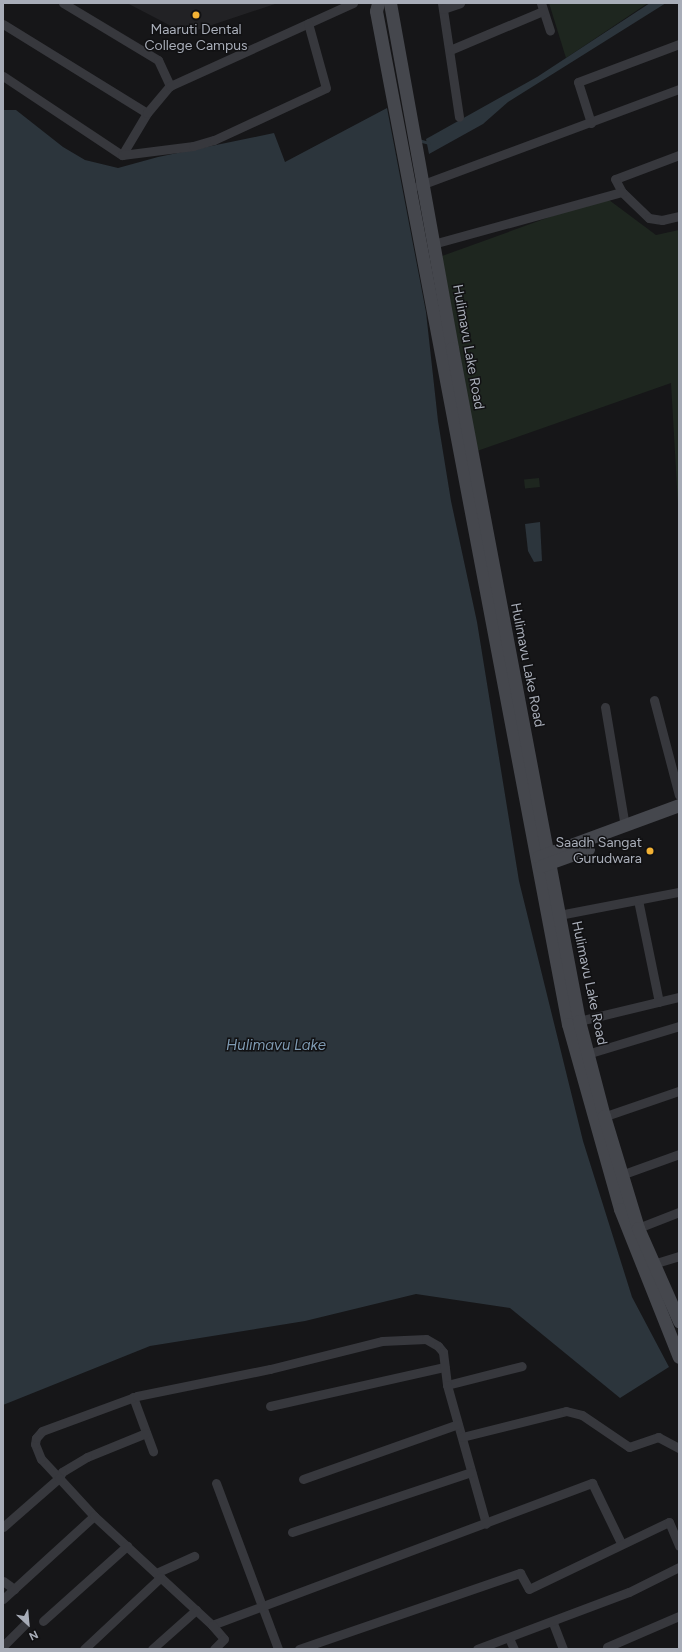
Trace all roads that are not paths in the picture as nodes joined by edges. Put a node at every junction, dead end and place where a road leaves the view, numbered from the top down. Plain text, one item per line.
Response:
1 (63, 3) edge
2 (353, 3) edge
3 (378, 3) edge
4 (390, 3) edge
5 (460, 3) edge
6 (443, 6) edge
7 (542, 7) edge
8 (308, 23) junction
9 (3, 24) edge
10 (550, 31) dead end
11 (679, 44) edge
12 (450, 50) junction
13 (3, 76) edge
14 (170, 86) junction
15 (679, 89) edge
16 (147, 113) junction
17 (459, 117) dead end
18 (592, 123) junction
19 (679, 154) edge
20 (122, 155) junction
21 (423, 185) junction
22 (409, 187) junction
23 (622, 192) junction
24 (679, 216) edge
25 (433, 244) junction
26 (654, 700) dead end
27 (605, 707) dead end
28 (679, 795) edge
29 (679, 805) edge
30 (679, 813) edge
31 (625, 826) junction
32 (541, 861) junction
33 (679, 892) edge
34 (638, 900) junction
35 (559, 915) junction
36 (679, 997) edge
37 (659, 1002) junction
38 (579, 1021) junction
39 (679, 1026) edge
40 (587, 1054) junction
41 (679, 1092) edge
42 (598, 1118) junction
43 (679, 1154) edge
44 (621, 1175) junction
45 (679, 1212) edge
46 (638, 1228) junction
47 (679, 1256) edge
48 (653, 1264) junction
49 (675, 1321) edge
50 (679, 1357) edge
51 (522, 1366) dead end
52 (445, 1367) junction
53 (447, 1385) junction
54 (133, 1397) junction
55 (270, 1406) dead end
56 (458, 1424) junction
57 (146, 1433) junction
58 (462, 1438) junction
59 (679, 1448) edge
60 (153, 1451) dead end
61 (471, 1472) junction
62 (59, 1478) junction
63 (303, 1479) dead end
64 (216, 1483) dead end
65 (94, 1516) junction
66 (486, 1524) junction
67 (3, 1527) edge
68 (292, 1532) dead end
69 (621, 1543) junction
70 (127, 1546) junction
71 (679, 1546) edge
72 (194, 1556) dead end
73 (679, 1567) edge
74 (159, 1575) junction
75 (3, 1582) edge
76 (14, 1589) junction
77 (3, 1599) edge
78 (264, 1608) junction
79 (196, 1610) junction
80 (679, 1616) edge
81 (43, 1621) dead end
82 (553, 1623) junction
83 (25, 1624) dead end
84 (212, 1625) junction
85 (509, 1638) junction
86 (3, 1646) edge
87 (607, 1647) dead end
88 (84, 1649) edge
89 (152, 1649) edge
90 (214, 1649) edge
91 (278, 1649) edge
92 (299, 1649) edge
93 (477, 1649) edge
94 (514, 1649) edge
95 (563, 1649) edge

1 - 14 street
2 - 8 street
3 - 22 main road, Hulimavu Lake Road
4 - 21 main road, Hulimavu Lake Road
5 - 6 street
6 - 12 street
7 - 10 street
7 - 12 street
8 - 14 street
8 - 20 street
9 - 16 street
11 - 18 street
12 - 17 street
13 - 20 street
14 - 16 street
15 - 18 street
16 - 20 street
18 - 21 street
19 - 23 street
21 - 22 street
21 - 25 main road, Hulimavu Lake Road
22 - 32 main road, Hulimavu Lake Road
23 - 24 street
23 - 25 street
25 - 32 main road, Hulimavu Lake Road
26 - 28 street
27 - 31 street
29 - 31 main road
30 - 32 main road
31 - 32 main road
32 - 35 main road, Hulimavu Lake Road
32 - 42 main road, Hulimavu Lake Road
33 - 34 street
34 - 35 street
34 - 37 street
35 - 38 main road, Hulimavu Lake Road
36 - 37 street
37 - 38 street
38 - 40 main road, Hulimavu Lake Road
39 - 40 street
40 - 42 main road, Hulimavu Lake Road
41 - 42 street
42 - 44 main road, Hulimavu Lake Road
42 - 49 main road, Hulimavu Lake Road
43 - 44 street
44 - 46 main road, Hulimavu Lake Road
45 - 46 street
46 - 48 main road, Hulimavu Lake Road
47 - 48 street
48 - 49 main road, Hulimavu Lake Road
49 - 50 main road, Hulimavu Lake Road
51 - 53 street
52 - 53 street
52 - 54 street
52 - 55 street
53 - 56 street
54 - 57 street
54 - 62 street
56 - 58 street
56 - 63 street
57 - 60 street
57 - 62 street
58 - 59 street
58 - 61 street
61 - 66 street
61 - 68 street
62 - 65 street
62 - 67 street
64 - 78 street
65 - 70 street
65 - 76 street
66 - 69 street
66 - 78 street
69 - 71 street
69 - 92 street
70 - 74 street
70 - 81 street
72 - 74 street
73 - 82 street
74 - 79 street
74 - 88 street
75 - 76 street
76 - 77 street
78 - 84 street
78 - 91 street
79 - 84 street
79 - 89 street
80 - 87 street
82 - 85 street
82 - 95 street
83 - 86 street
84 - 90 street
85 - 93 street
85 - 94 street

